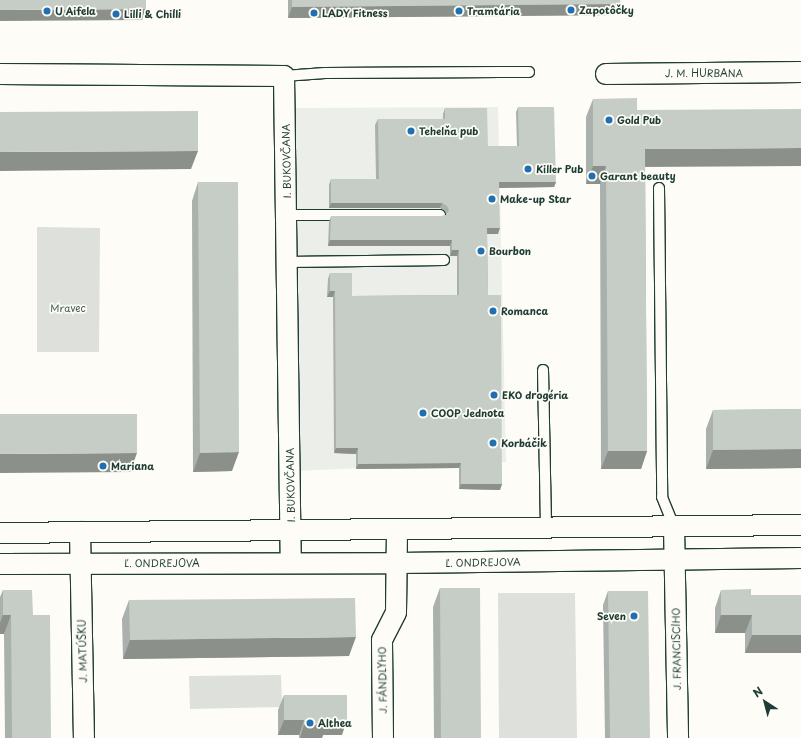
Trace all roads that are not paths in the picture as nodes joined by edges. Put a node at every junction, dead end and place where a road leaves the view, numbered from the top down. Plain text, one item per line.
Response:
1 (529, 72) dead end
2 (801, 72) edge
3 (0, 74) edge
4 (606, 74) dead end
5 (284, 76) junction
6 (659, 188) dead end
7 (286, 215) junction
8 (440, 215) edge
9 (444, 260) dead end
10 (287, 262) junction
11 (543, 370) dead end
12 (801, 525) edge
13 (674, 526) junction
14 (546, 527) junction
15 (397, 529) junction
16 (291, 530) junction
17 (80, 532) junction
18 (0, 533) edge
19 (801, 558) edge
20 (675, 560) junction
21 (80, 563) junction
22 (291, 563) junction
23 (397, 563) junction
24 (0, 564) edge
25 (84, 738) edge
26 (383, 738) edge
27 (678, 738) edge

1 - 5 lane
2 - 4 street, J. M. HURBANA
3 - 5 street
5 - 7 street, I. BUKOVČANA
6 - 13 lane
7 - 8 lane
7 - 10 street, I. BUKOVČANA
9 - 10 lane
10 - 16 street, I. BUKOVČANA
11 - 14 lane
12 - 13 street
13 - 14 street
13 - 20 street
14 - 15 street
15 - 16 street
15 - 23 street, J. FÁNDLYHO
16 - 17 street
16 - 22 street
17 - 18 street
17 - 21 street
19 - 20 street, Ľ. ONDREJOVA
20 - 23 street, Ľ. ONDREJOVA
20 - 27 street, J. FRANCISCIHO
21 - 22 street, Ľ. ONDREJOVA
21 - 24 street, Ľ. ONDREJOVA
21 - 25 street, J. MATÚŠKU
22 - 23 street, Ľ. ONDREJOVA
23 - 26 street, J. FÁNDLYHO

